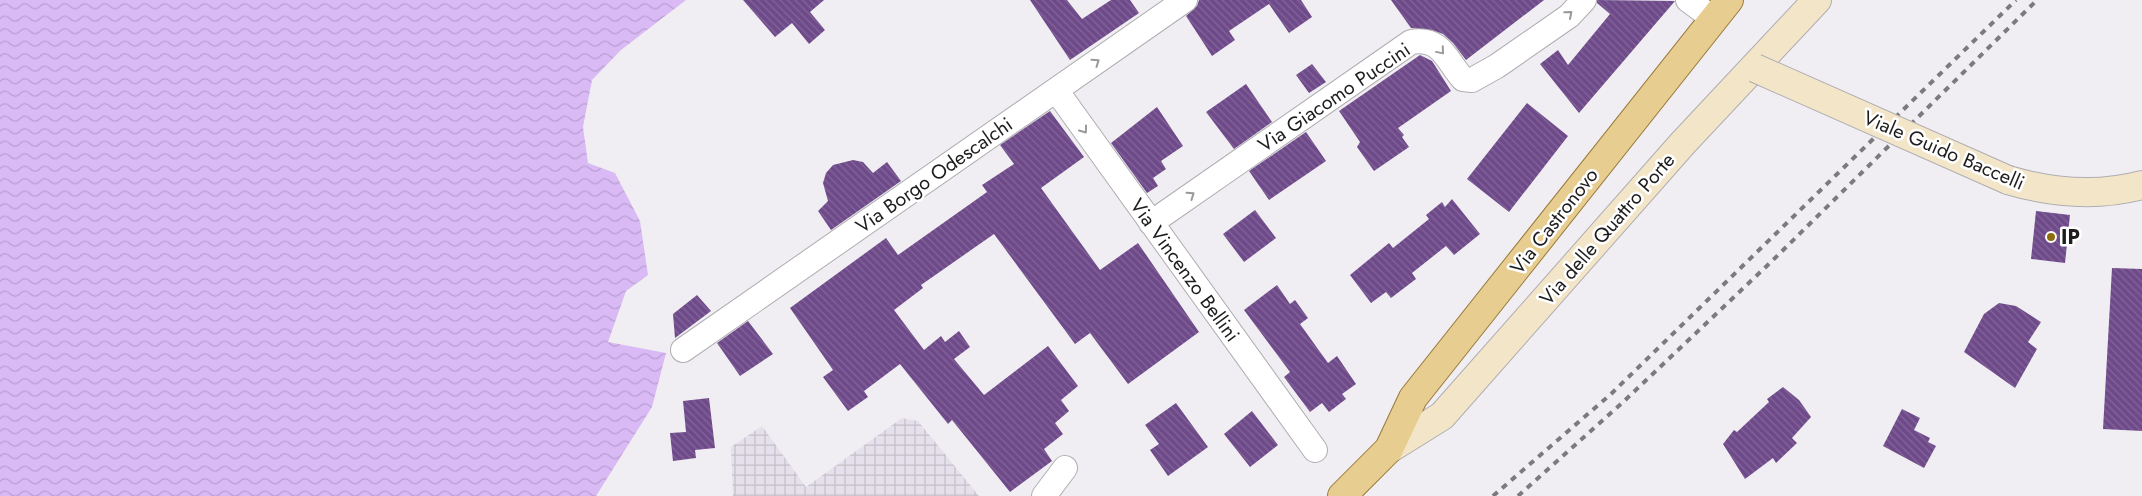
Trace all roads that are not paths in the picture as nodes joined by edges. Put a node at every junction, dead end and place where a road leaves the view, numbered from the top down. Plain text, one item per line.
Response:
1 (1185, 0) edge
2 (1584, 0) edge
3 (1688, 0) edge
4 (1818, 0) edge
5 (1721, 10) edge
6 (1755, 68) junction
7 (1056, 90) junction
8 (2142, 185) edge
9 (1151, 223) junction
10 (682, 350) dead end
11 (1389, 448) junction
12 (1315, 450) dead end
13 (1065, 468) dead end
14 (1044, 496) edge
15 (1342, 496) edge

7 -> 1 street, Via Borgo Odescalchi
9 -> 2 street, Via Giacomo Puccini
3 - 5 street
4 - 6 main road, Via delle Quattro Porte
5 - 11 main road, Via Castronovo
6 - 8 main road, Viale Guido Baccelli, bridge
6 - 11 main road, Via delle Quattro Porte
7 -> 9 street, Via Vincenzo Bellini
7 - 10 street, Via Borgo Odescalchi
9 - 12 street, Via Vincenzo Bellini
11 - 15 main road, Via Castronovo
13 - 14 street

